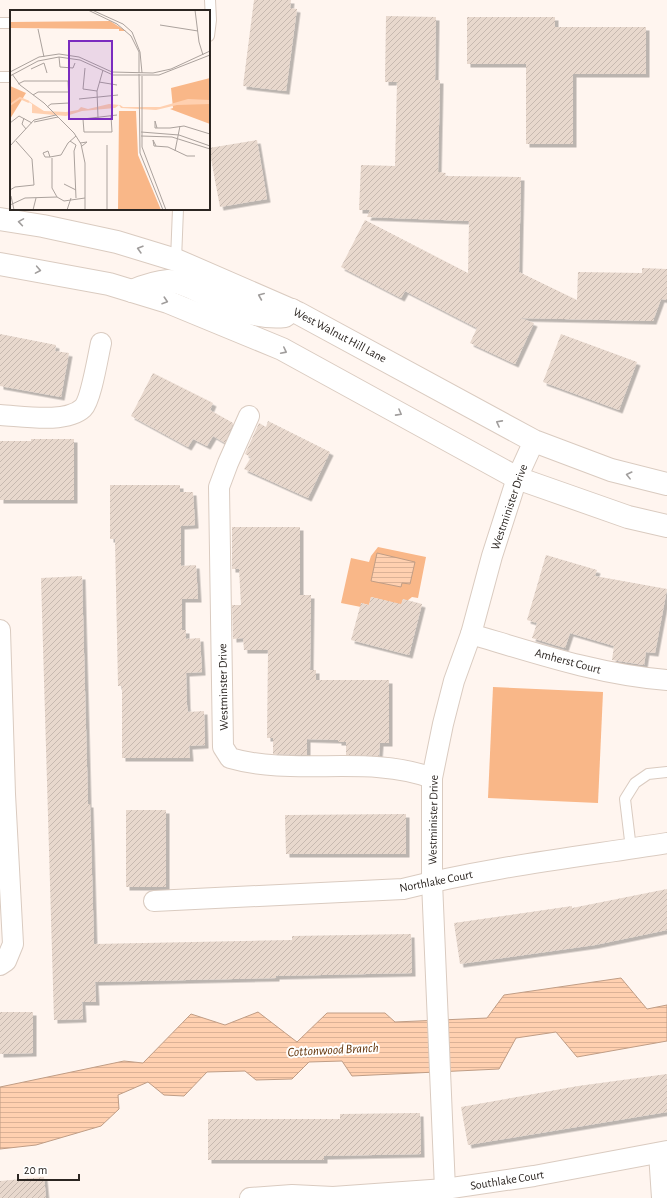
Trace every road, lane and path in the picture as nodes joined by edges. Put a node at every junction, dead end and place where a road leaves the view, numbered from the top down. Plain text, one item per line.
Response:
1 (210, 0) edge
2 (210, 20) edge
3 (178, 210) edge
4 (0, 219) edge
5 (176, 260) junction
6 (0, 264) edge
7 (132, 291) junction
8 (292, 310) junction
9 (101, 343) dead end
10 (0, 415) edge
11 (249, 416) dead end
12 (534, 441) junction
13 (517, 478) junction
14 (667, 484) edge
15 (667, 526) edge
16 (0, 630) edge
17 (471, 634) junction
18 (667, 680) edge
19 (667, 772) edge
20 (432, 778) junction
21 (2, 794) edge
22 (667, 843) edge
23 (631, 849) junction
24 (432, 882) junction
25 (154, 901) dead end
26 (3, 963) edge
27 (663, 1152) edge
28 (445, 1189) junction
29 (250, 1198) edge
30 (662, 1198) edge

1 - 2 lane
3 - 5 lane
5 -> 4 main road, West Walnut Hill Lane
8 -> 5 main road, West Walnut Hill Lane
6 -> 7 main road
7 - 8 main road
7 -> 13 main road
12 -> 8 main road, West Walnut Hill Lane
9 - 10 street
11 - 20 street, Westminster Drive
12 - 13 street, Westminister Drive
14 -> 12 main road, West Walnut Hill Lane
13 - 15 main road
13 - 17 street, Westminister Drive
16 - 21 street
17 - 18 street, Amherst Court
17 - 20 street, Westminister Drive
19 - 23 lane
20 - 24 street, Westminister Drive
21 - 26 street
22 - 23 street, Northlake Court
23 - 24 street, Northlake Court
24 - 25 street, Northlake Court
24 - 28 street, Westminister Drive
27 - 28 street, Southlake Court
27 - 30 street
28 - 29 street, Southlake Court

